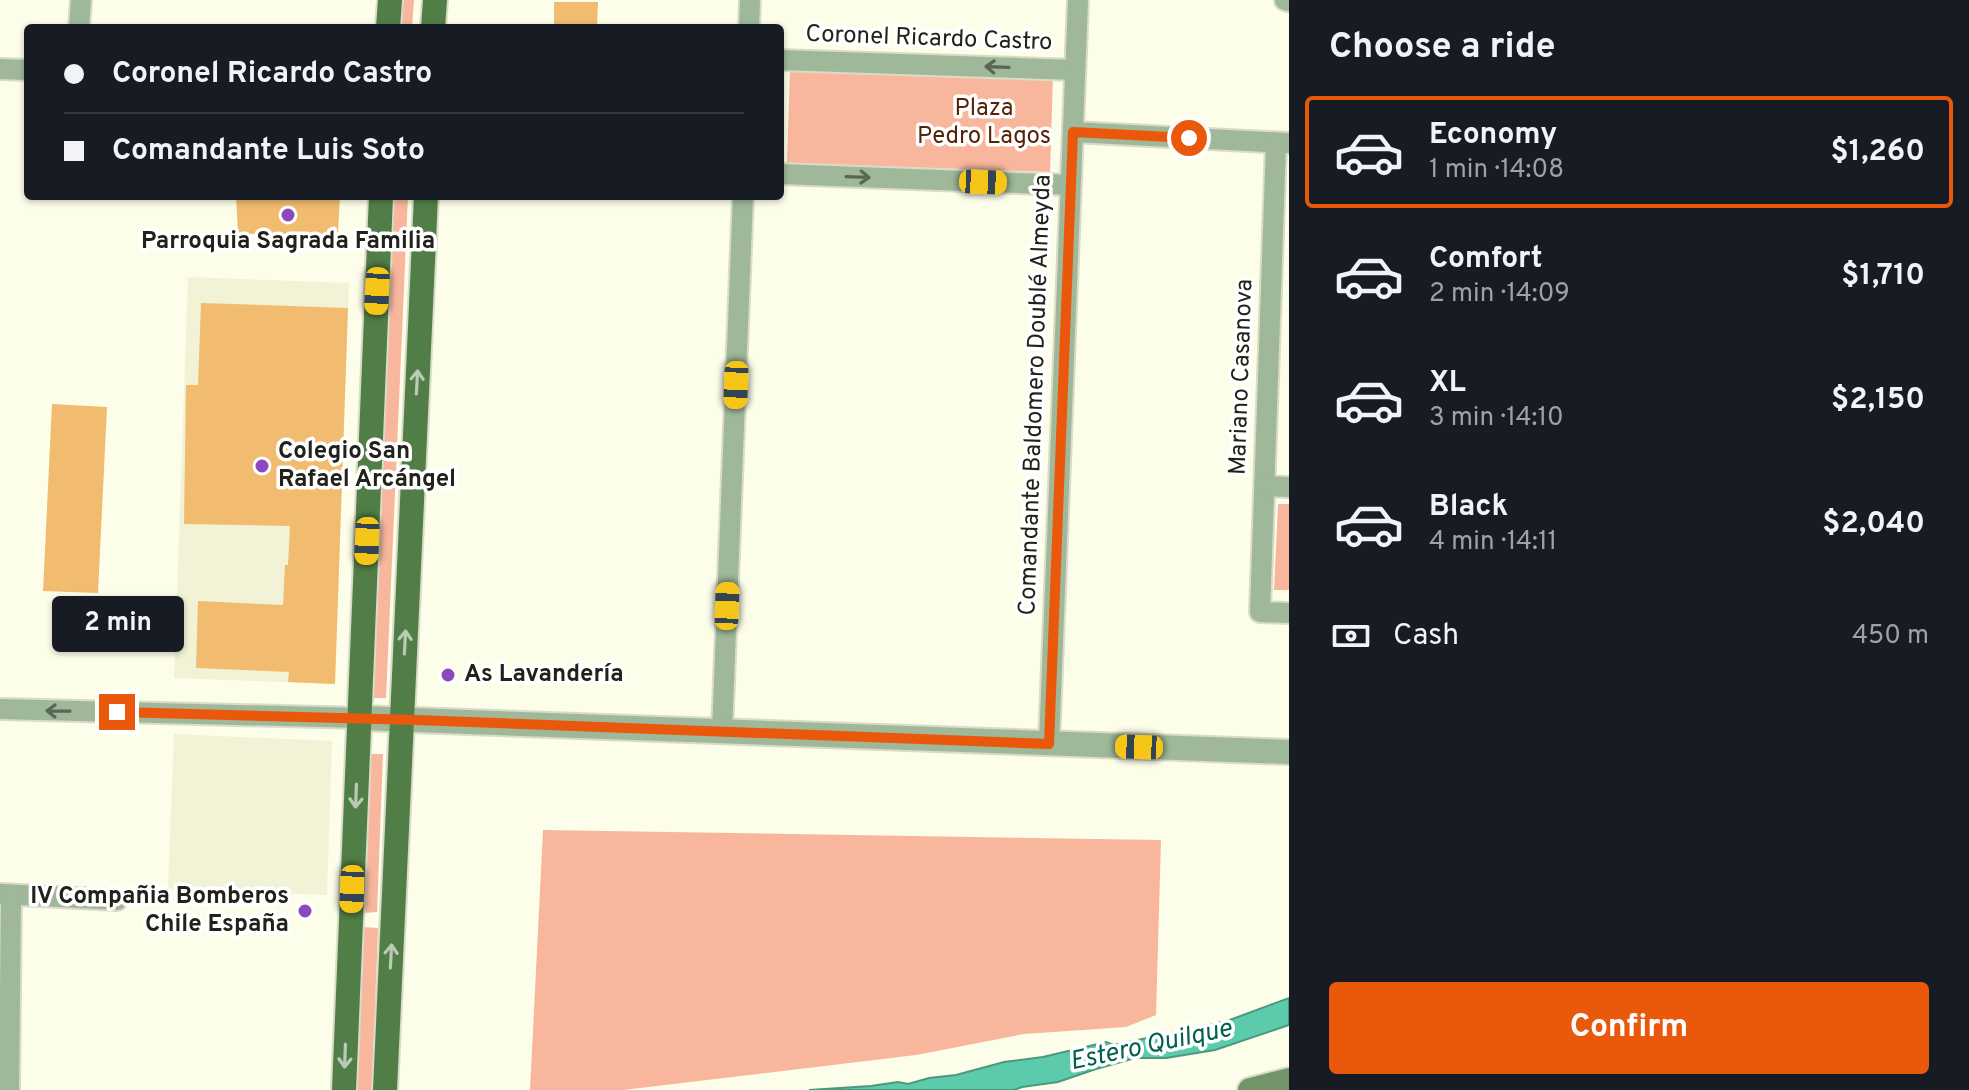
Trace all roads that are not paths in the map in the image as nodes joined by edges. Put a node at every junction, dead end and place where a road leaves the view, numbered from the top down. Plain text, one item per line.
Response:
1 (81, 0) edge
2 (390, 0) edge
3 (435, 0) edge
4 (750, 0) edge
5 (1078, 0) edge
6 (79, 24) edge
7 (388, 24) edge
8 (433, 24) edge
9 (749, 24) edge
10 (784, 60) edge
11 (0, 69) edge
12 (24, 70) edge
13 (1075, 70) junction
14 (1073, 132) junction
15 (1282, 143) edge
16 (784, 174) edge
17 (1070, 185) junction
18 (381, 200) edge
19 (426, 200) edge
20 (743, 200) edge
21 (1268, 372) junction
22 (1289, 373) edge
23 (1265, 486) junction
24 (1289, 487) edge
25 (1289, 613) edge
26 (0, 709) edge
27 (360, 718) junction
28 (402, 720) junction
29 (722, 732) junction
30 (1049, 744) junction
31 (1289, 752) edge
32 (6, 894) edge
33 (117, 900) dead end
34 (351, 919) junction
35 (393, 920) junction
36 (5, 980) edge
37 (1289, 1080) edge
38 (9, 1090) edge
39 (344, 1090) edge
40 (385, 1090) edge
41 (1250, 1090) edge

1 - 6 street
2 - 7 main road
3 - 8 main road
4 - 9 street
5 - 13 street, Comandante Baldomero Doublé Almeyda
13 -> 10 street, Coronel Ricardo Castro
11 - 12 street
13 - 14 street, Comandante Baldomero Doublé Almeyda
14 - 15 street
14 - 17 street, Comandante Baldomero Doublé Almeyda
15 - 21 street, Mariano Casanova
16 -> 17 street
17 - 30 street, Comandante Baldomero Doublé Almeyda
18 - 27 main road
28 -> 19 main road
20 - 29 street
21 - 22 street
21 - 23 street, Mariano Casanova
23 - 24 street
23 - 25 street, Mariano Casanova
27 -> 26 street
27 - 28 street
27 -> 34 main road
28 - 29 street
28 - 35 main road
29 - 30 street
30 - 31 street
32 - 33 street
32 - 36 street
34 - 35 main road
34 -> 39 main road
40 -> 35 main road
36 - 38 street
37 - 41 main road

